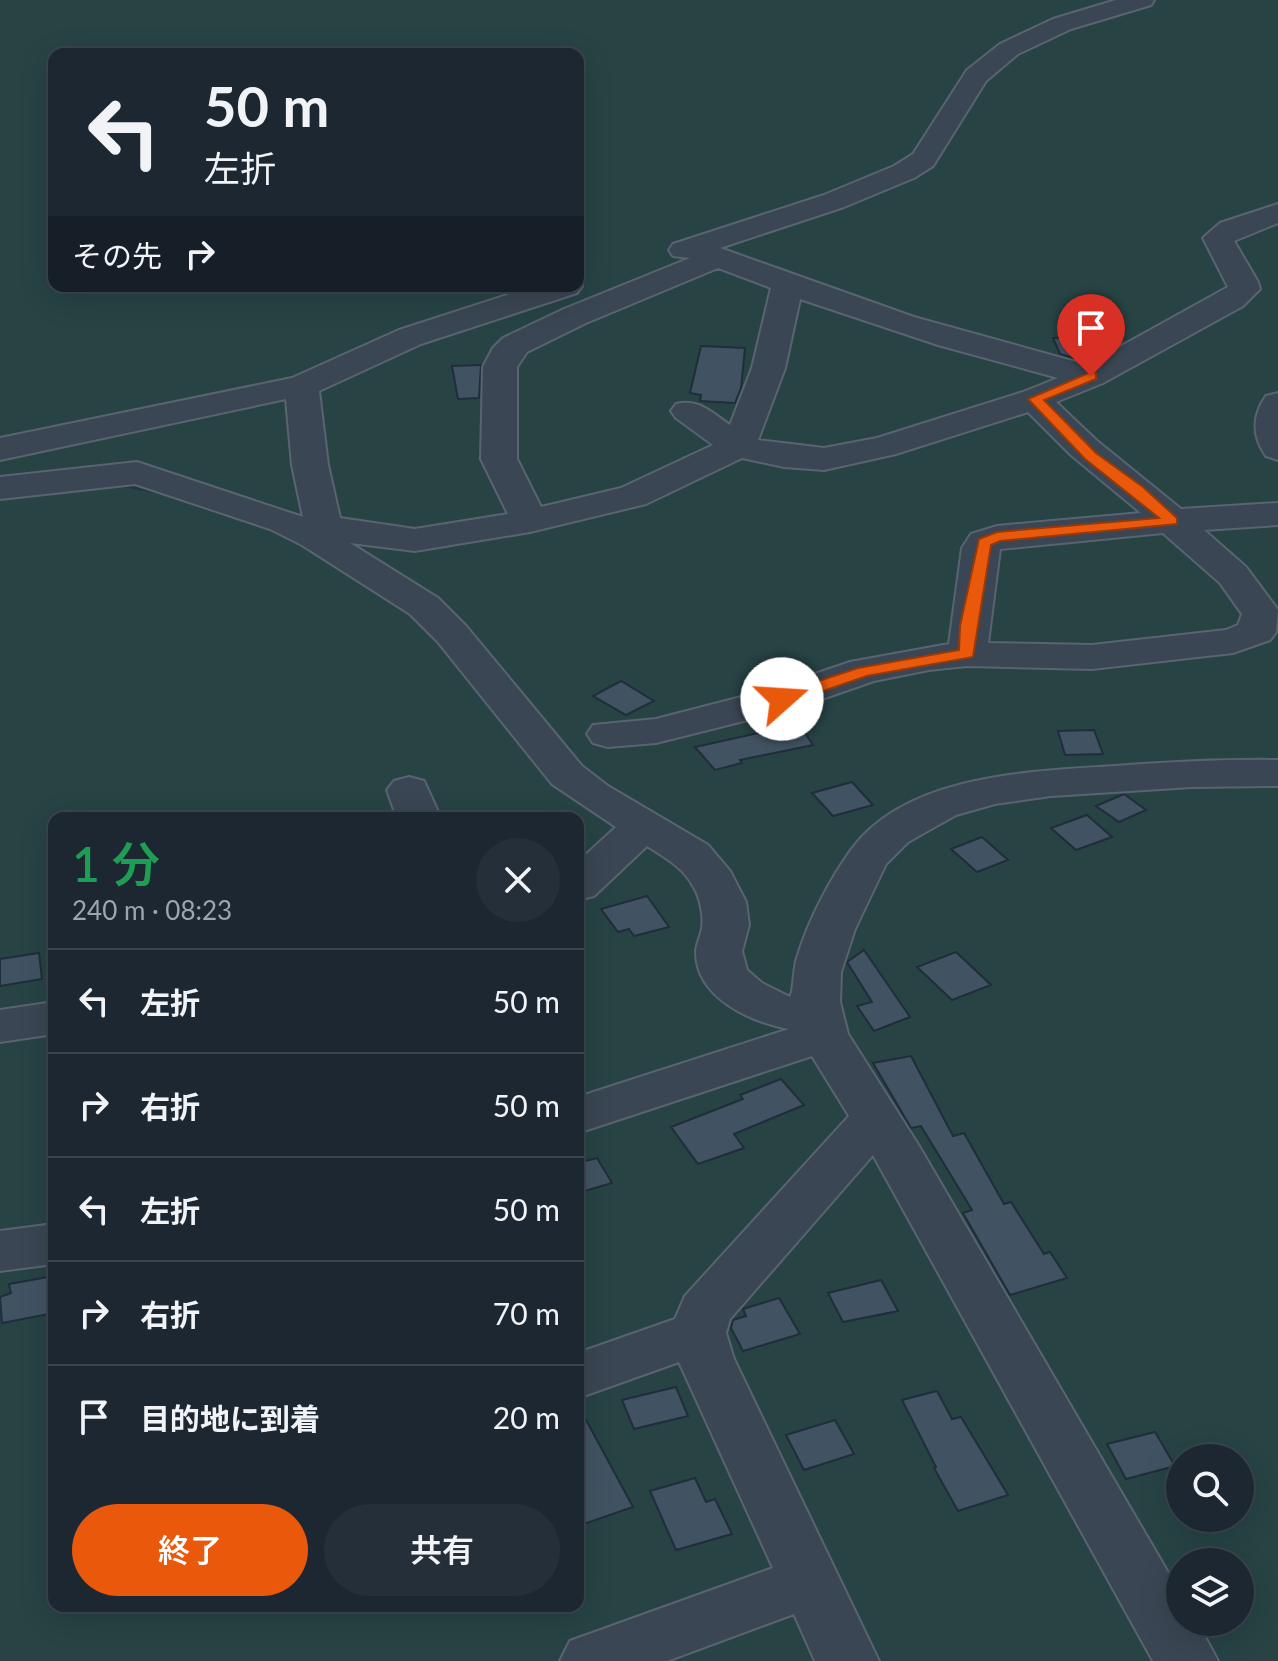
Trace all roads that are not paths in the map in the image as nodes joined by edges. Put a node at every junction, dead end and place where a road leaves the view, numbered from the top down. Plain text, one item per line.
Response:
1 (1142, 0) edge
2 (1278, 213) edge
3 (586, 280) edge
4 (787, 285) junction
5 (548, 292) edge
6 (1091, 376) junction
7 (302, 386) junction
8 (1035, 399) junction
9 (1278, 403) edge
10 (688, 411) dead end
11 (738, 447) junction
12 (0, 449) edge
13 (1278, 449) edge
14 (0, 488) edge
15 (1278, 514) edge
16 (530, 521) junction
17 (1172, 521) junction
18 (321, 533) junction
19 (967, 654) junction
20 (608, 734) dead end
21 (1278, 773) edge
22 (644, 825) junction
23 (584, 880) edge
24 (48, 1019) edge
25 (0, 1026) edge
26 (822, 1027) junction
27 (584, 1113) edge
28 (876, 1118) junction
29 (48, 1245) edge
30 (0, 1251) edge
31 (698, 1333) junction
32 (584, 1374) edge
33 (810, 1581) junction
34 (592, 1661) edge
35 (847, 1661) edge
36 (1186, 1661) edge

1 - 3 street
2 - 6 street
4 - 6 street
4 - 11 street
4 - 16 street
5 - 7 street
6 - 8 street
7 - 12 street
7 - 18 street
8 - 11 street
8 - 17 street
9 - 13 street
10 - 11 street
11 - 16 street
14 - 18 street
15 - 17 street
16 - 18 street
17 - 19 street
17 - 19 street
18 - 22 street
19 - 20 street
21 - 26 street
22 - 23 street
22 - 26 street
24 - 25 street
26 - 27 street
26 - 28 street
28 - 31 street
28 - 36 street
29 - 30 street
31 - 32 street
31 - 33 street
33 - 34 street
33 - 35 street

